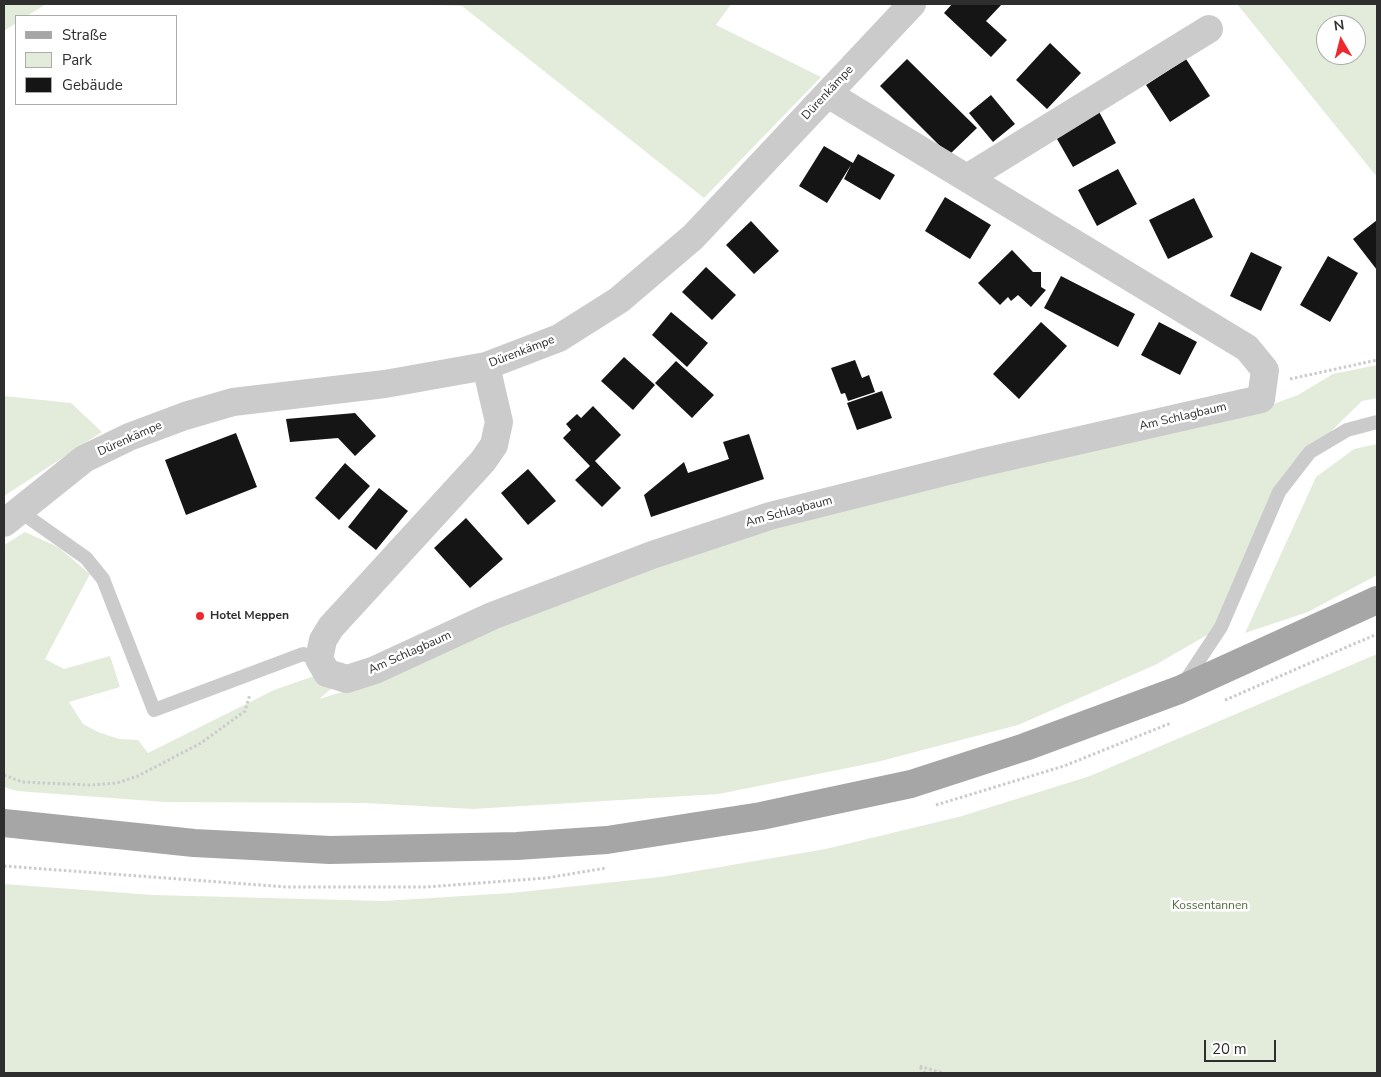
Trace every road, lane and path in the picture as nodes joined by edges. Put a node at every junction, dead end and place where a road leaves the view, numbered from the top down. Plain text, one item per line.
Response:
1 (912, 4) edge
2 (1209, 29) dead end
3 (828, 94) junction
4 (967, 178) junction
5 (1377, 360) edge
6 (486, 366) junction
7 (1264, 384) junction
8 (1377, 422) edge
9 (11, 517) edge
10 (1377, 600) edge
11 (319, 659) junction
12 (257, 672) junction
13 (1179, 690) junction
14 (4, 775) edge
15 (4, 823) edge
16 (925, 1073) edge
17 (943, 1073) edge

1 - 3 street, Dürenkämpe
2 - 4 street
3 - 4 street
3 - 6 street, Dürenkämpe
4 - 7 street
5 - 7 path
6 - 9 street, Dürenkämpe
6 - 11 street
7 - 11 street, Am Schlagbaum
8 - 13 lane
9 - 12 lane
10 - 13 main road
11 - 12 lane
12 - 14 path
13 - 15 main road
16 - 17 path

